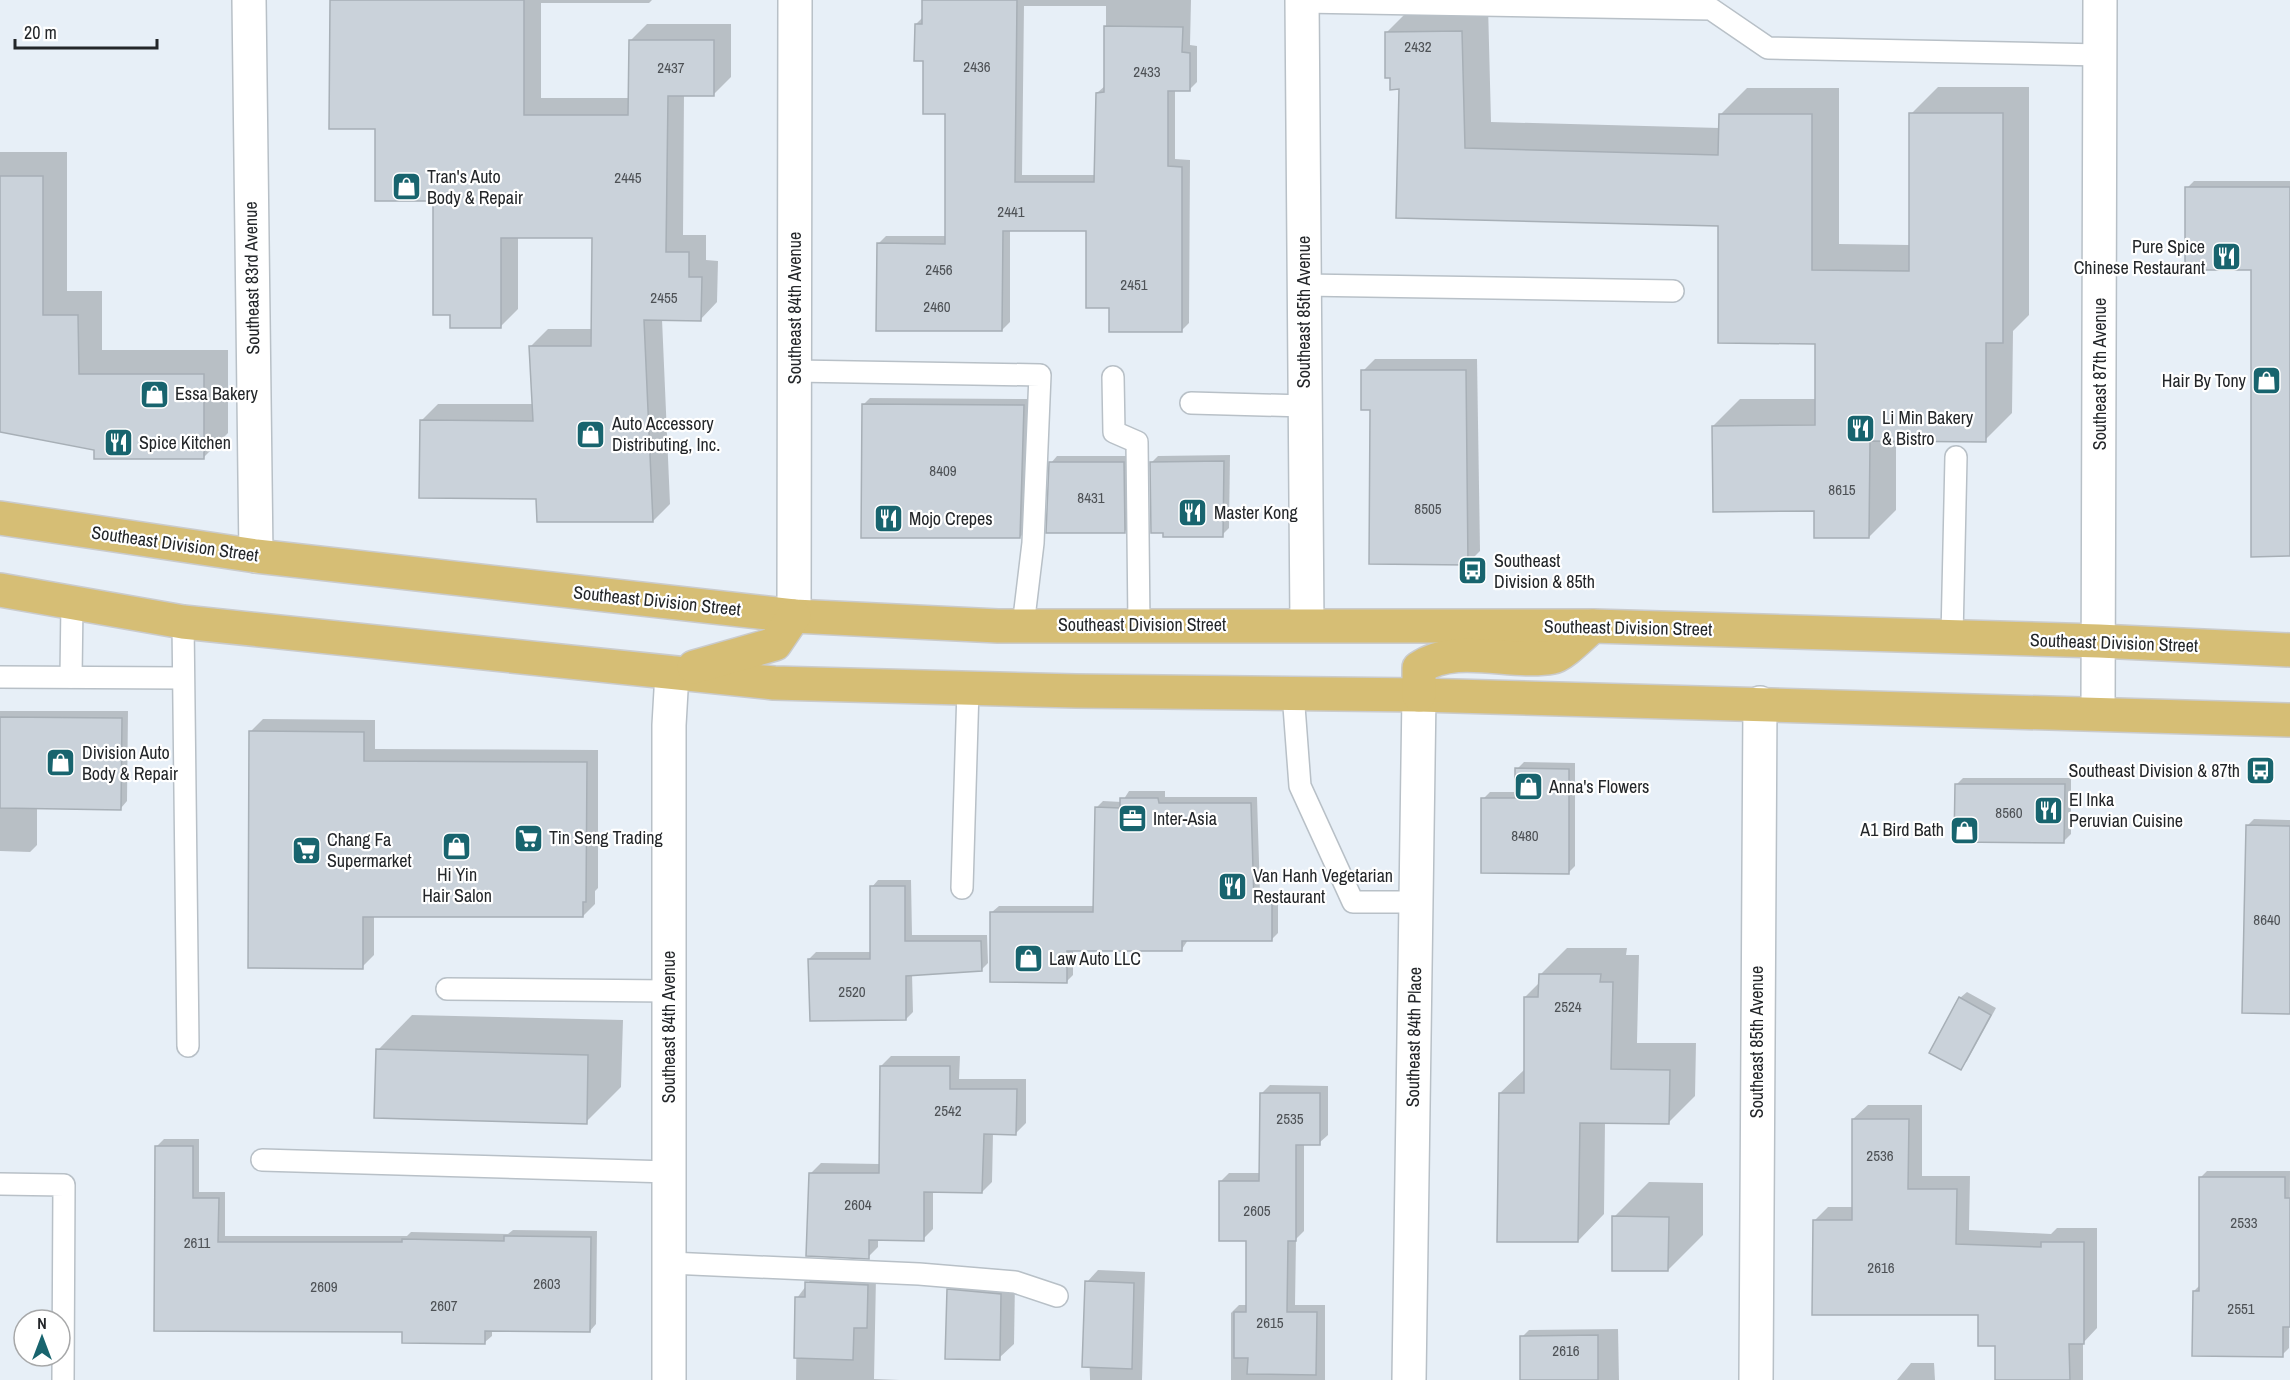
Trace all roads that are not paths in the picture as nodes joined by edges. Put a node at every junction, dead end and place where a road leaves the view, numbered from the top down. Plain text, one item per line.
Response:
1 (249, 0) edge
2 (795, 0) edge
3 (2100, 0) edge
4 (1302, 1) edge
5 (2100, 56) junction
6 (1304, 285) junction
7 (1673, 291) dead end
8 (795, 371) junction
9 (1113, 377) dead end
10 (1191, 403) dead end
11 (1305, 406) junction
12 (1956, 458) dead end
13 (0, 518) edge
14 (256, 556) junction
15 (0, 590) edge
16 (72, 603) junction
17 (794, 616) junction
18 (183, 622) junction
19 (1139, 625) junction
20 (1307, 625) junction
21 (1023, 626) junction
22 (1593, 626) junction
23 (1952, 638) junction
24 (2099, 641) junction
25 (2290, 650) edge
26 (672, 673) junction
27 (0, 677) edge
28 (70, 677) junction
29 (183, 678) junction
30 (968, 689) junction
31 (1293, 693) junction
32 (1419, 694) junction
33 (1760, 703) junction
34 (2098, 713) junction
35 (2290, 720) edge
36 (962, 888) dead end
37 (1416, 902) junction
38 (447, 989) dead end
39 (669, 991) junction
40 (188, 1046) dead end
41 (262, 1160) dead end
42 (669, 1172) junction
43 (0, 1184) edge
44 (670, 1263) junction
45 (1057, 1296) dead end
46 (63, 1380) edge
47 (669, 1380) edge
48 (1409, 1380) edge
49 (1756, 1380) edge

1 - 14 street, Southeast 83rd Avenue
2 - 8 street, Southeast 84th Avenue
3 - 5 street, Southeast 87th Avenue
4 - 5 lane
4 - 6 street, Southeast 85th Avenue
5 - 24 street, Southeast 87th Avenue
6 - 7 lane
6 - 11 street, Southeast 85th Avenue
8 - 17 street, Southeast 84th Avenue
8 - 21 lane
9 - 19 lane
10 - 11 lane
11 - 20 street, Southeast 85th Avenue
12 - 23 lane
13 - 14 main road, Southeast Division Street
14 - 17 main road, Southeast Division Street
15 - 16 main road
16 - 18 main road
16 - 28 lane
17 - 21 main road, Southeast Division Street
17 - 26 main road
18 - 26 main road
18 - 29 lane
19 - 20 main road, Southeast Division Street
19 - 21 main road, Southeast Division Street
20 - 22 main road, Southeast Division Street
22 - 23 main road, Southeast Division Street
22 - 32 main road
23 - 24 main road, Southeast Division Street
24 - 25 main road, Southeast Division Street
24 - 34 street, Southeast 87th Avenue
26 - 30 main road
26 - 39 street, Southeast 84th Avenue
27 - 28 lane
28 - 29 lane
29 - 40 lane
30 - 31 main road
30 - 36 lane
31 - 32 main road
31 - 37 lane
32 - 33 main road
32 - 37 street, Southeast 84th Place
33 - 34 main road
33 - 49 street, Southeast 85th Avenue
34 - 35 main road
37 - 48 street, Southeast 84th Place
38 - 39 lane
39 - 42 street, Southeast 84th Avenue
41 - 42 lane
42 - 44 street, Southeast 84th Avenue
43 - 46 lane
44 - 45 lane
44 - 47 street, Southeast 84th Avenue

